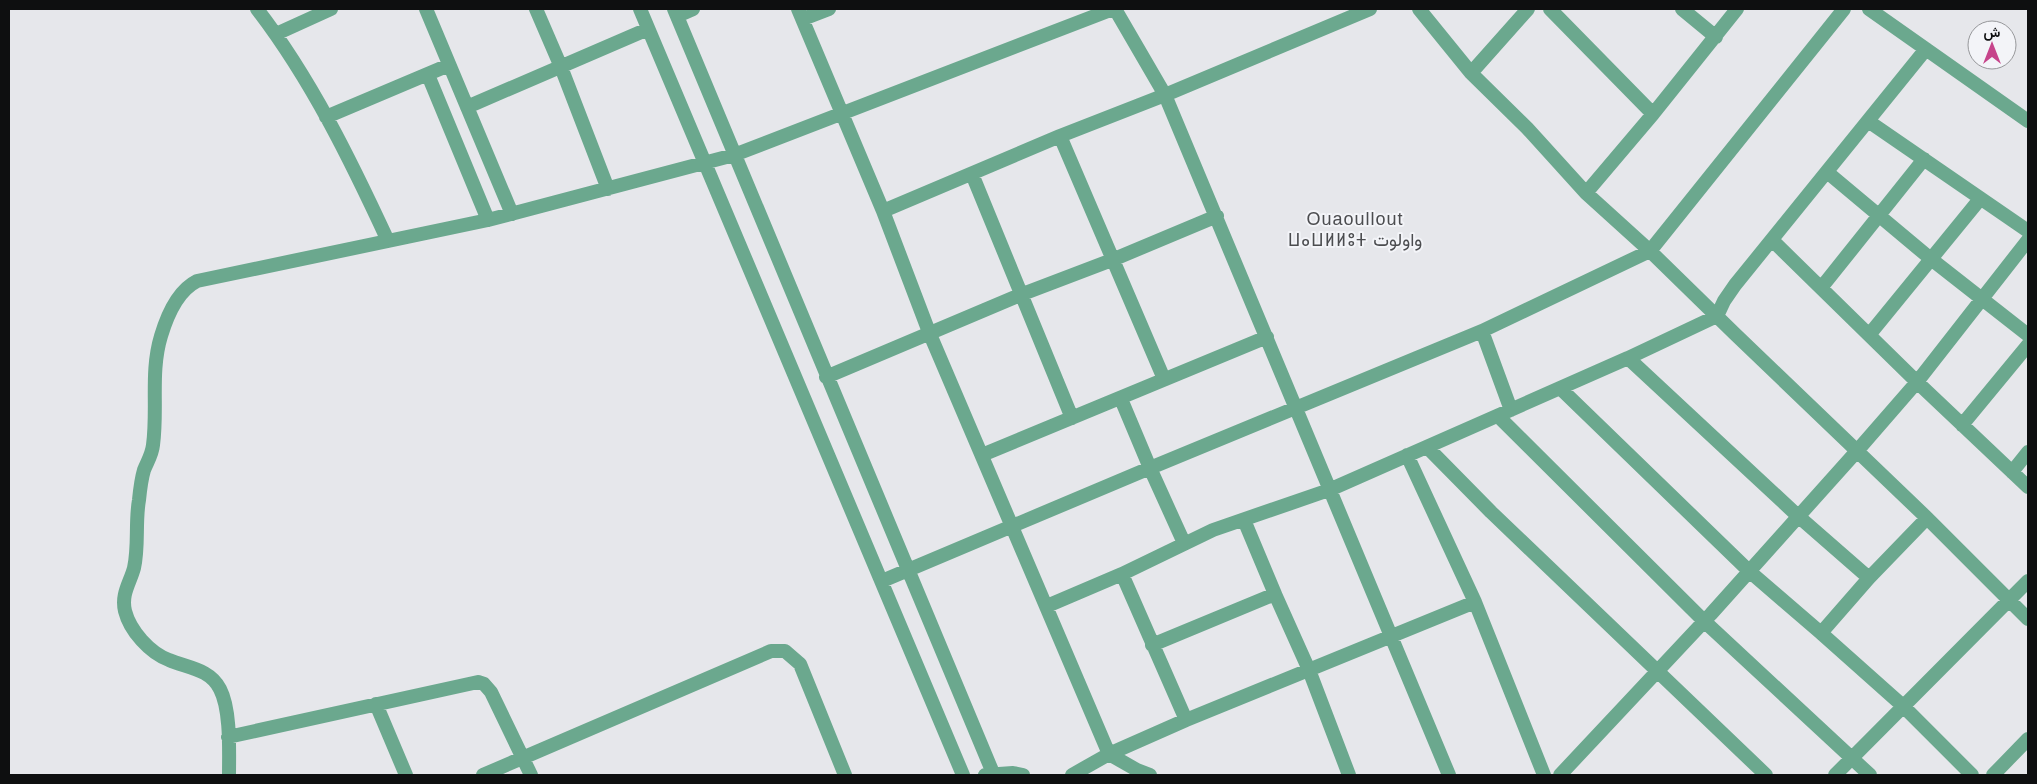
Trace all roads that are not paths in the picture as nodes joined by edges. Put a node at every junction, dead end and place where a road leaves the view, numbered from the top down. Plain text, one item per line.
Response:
1 (257, 9) edge
2 (331, 9) edge
3 (426, 9) edge
4 (536, 9) edge
5 (640, 9) edge
6 (693, 9) edge
7 (829, 9) edge
8 (1114, 9) edge
9 (1370, 9) edge
10 (1419, 9) edge
11 (1528, 9) edge
12 (1550, 9) edge
13 (1682, 9) edge
14 (1737, 9) edge
15 (1844, 9) edge
16 (1869, 9) edge
17 (675, 12) edge
18 (801, 14) edge
19 (648, 29) junction
20 (276, 34) junction
21 (1716, 37) junction
22 (1926, 49) junction
23 (449, 65) junction
24 (561, 67) junction
25 (1471, 73) junction
26 (428, 74) junction
27 (1165, 95) junction
28 (467, 106) junction
29 (1653, 114) junction
30 (841, 115) junction
31 (326, 117) junction
32 (1868, 121) junction
33 (2028, 121) edge
34 (1060, 136) junction
35 (734, 155) junction
36 (1924, 159) junction
37 (706, 163) junction
38 (1827, 172) junction
39 (972, 174) junction
40 (608, 189) junction
41 (1586, 193) junction
42 (1980, 199) junction
43 (883, 212) junction
44 (512, 214) junction
45 (1879, 215) junction
46 (1216, 216) junction
47 (488, 220) junction
48 (2028, 231) edge
49 (1772, 240) junction
50 (2028, 240) edge
51 (388, 241) junction
52 (1650, 251) junction
53 (1112, 260) junction
54 (1931, 260) junction
55 (1821, 288) junction
56 (1020, 295) junction
57 (1981, 300) junction
58 (1718, 316) junction
59 (1482, 331) junction
60 (929, 332) junction
61 (1869, 335) junction
62 (2028, 335) edge
63 (1267, 337) junction
64 (2028, 345) edge
65 (1628, 358) junction
66 (826, 377) junction
67 (1164, 379) junction
68 (1917, 382) junction
69 (1561, 388) junction
70 (1121, 399) junction
71 (1296, 408) junction
72 (1511, 410) junction
73 (1498, 416) junction
74 (1072, 418) junction
75 (1962, 425) junction
76 (1427, 446) junction
77 (1857, 451) junction
78 (2028, 452) edge
79 (982, 455) junction
80 (1407, 455) junction
81 (1150, 468) junction
82 (2012, 472) junction
83 (2028, 487) edge
84 (1329, 490) junction
85 (1798, 516) junction
86 (1927, 518) junction
87 (1244, 520) junction
88 (1011, 528) junction
89 (1184, 543) junction
90 (908, 571) junction
91 (1749, 571) junction
92 (1122, 574) junction
93 (1869, 578) junction
94 (882, 581) junction
95 (2028, 582) edge
96 (1275, 594) junction
97 (2010, 601) junction
98 (1475, 602) junction
99 (1047, 606) junction
100 (2028, 619) edge
101 (1704, 622) junction
102 (1820, 633) junction
103 (1390, 636) junction
104 (1152, 645) junction
105 (1309, 670) junction
106 (1658, 670) junction
107 (376, 704) junction
108 (1903, 706) junction
109 (1186, 720) junction
110 (228, 737) junction
111 (2028, 739) edge
112 (1109, 754) junction
113 (522, 758) junction
114 (1851, 758) junction
115 (989, 774) edge
116 (1564, 774) edge
117 (229, 775) edge
118 (406, 775) edge
119 (483, 775) edge
120 (531, 775) edge
121 (845, 775) edge
122 (963, 775) edge
123 (1023, 775) edge
124 (1072, 775) edge
125 (1150, 775) edge
126 (1349, 775) edge
127 (1448, 775) edge
128 (1544, 775) edge
129 (1766, 775) edge
130 (1836, 775) edge
131 (1870, 775) edge
132 (1972, 775) edge
133 (1993, 775) edge

1 - 20 street
2 - 20 street
3 - 23 street
4 - 24 street
5 - 19 street
6 - 17 street
7 - 18 street
8 - 27 street
8 - 30 street
9 - 27 street
10 - 25 street
11 - 25 street
12 - 29 street
13 - 21 street
14 - 21 street
15 - 52 street
16 - 22 street
17 - 35 street
18 - 30 street
19 - 24 street
19 - 37 street
20 - 31 street
21 - 29 street
22 - 32 street
22 - 33 street
23 - 26 street
23 - 28 street
24 - 28 street
24 - 40 street
25 - 41 street
26 - 31 street
26 - 47 street
27 - 34 street
27 - 46 street
28 - 44 street
29 - 41 street
30 - 35 street
30 - 43 street
31 - 51 street
32 - 36 street
32 - 38 street
34 - 39 street
34 - 53 street
35 - 37 street
35 - 66 street
36 - 42 street
36 - 45 street
37 - 40 street
37 - 94 street
38 - 45 street
38 - 49 street
39 - 43 street
39 - 56 street
40 - 44 street
41 - 52 street
42 - 48 street
42 - 54 street
43 - 60 street
44 - 47 street
45 - 54 street
45 - 55 street
46 - 53 street
46 - 63 street
47 - 51 street
49 - 55 street
49 - 58 street
50 - 57 street
51 - 110 street
52 - 58 street
52 - 59 street
53 - 56 street
53 - 67 street
54 - 57 street
54 - 61 street
55 - 61 street
56 - 60 street
56 - 74 street
57 - 62 street
57 - 68 street
58 - 65 street
58 - 77 street
59 - 71 street
59 - 72 street
60 - 66 street
60 - 79 street
61 - 68 street
63 - 67 street
63 - 71 street
64 - 75 street
65 - 69 street
65 - 85 street
66 - 90 street
67 - 70 street
68 - 75 street
68 - 77 street
69 - 72 street
69 - 91 street
70 - 74 street
70 - 81 street
71 - 81 street
71 - 84 street
72 - 73 street
73 - 76 street
73 - 101 street
74 - 79 street
75 - 82 street
76 - 80 street
76 - 106 street
77 - 85 street
77 - 86 street
78 - 82 street
79 - 88 street
80 - 84 street
80 - 98 street
81 - 88 street
81 - 89 street
82 - 83 street
84 - 87 street
84 - 103 street
85 - 91 street
85 - 93 street
86 - 93 street
86 - 97 street
87 - 89 street
87 - 96 street
88 - 90 street
88 - 99 street
89 - 92 street
90 - 94 street
90 - 115 street
91 - 101 street
91 - 102 street
92 - 99 street
92 - 104 street
93 - 102 street
94 - 122 street
95 - 97 street
96 - 104 street
96 - 105 street
97 - 100 street
97 - 108 street
98 - 103 street
98 - 128 street
99 - 112 street
101 - 106 street
101 - 114 street
102 - 108 street
103 - 105 street
103 - 127 street
104 - 109 street
105 - 109 street
105 - 126 street
106 - 116 street
106 - 129 street
107 - 110 street
107 - 113 street
107 - 118 street
108 - 114 street
108 - 132 street
109 - 112 street
110 - 117 street
111 - 133 street
112 - 124 street
112 - 125 street
113 - 119 street
113 - 120 street
113 - 121 street
114 - 130 street
114 - 131 street
115 - 123 street

